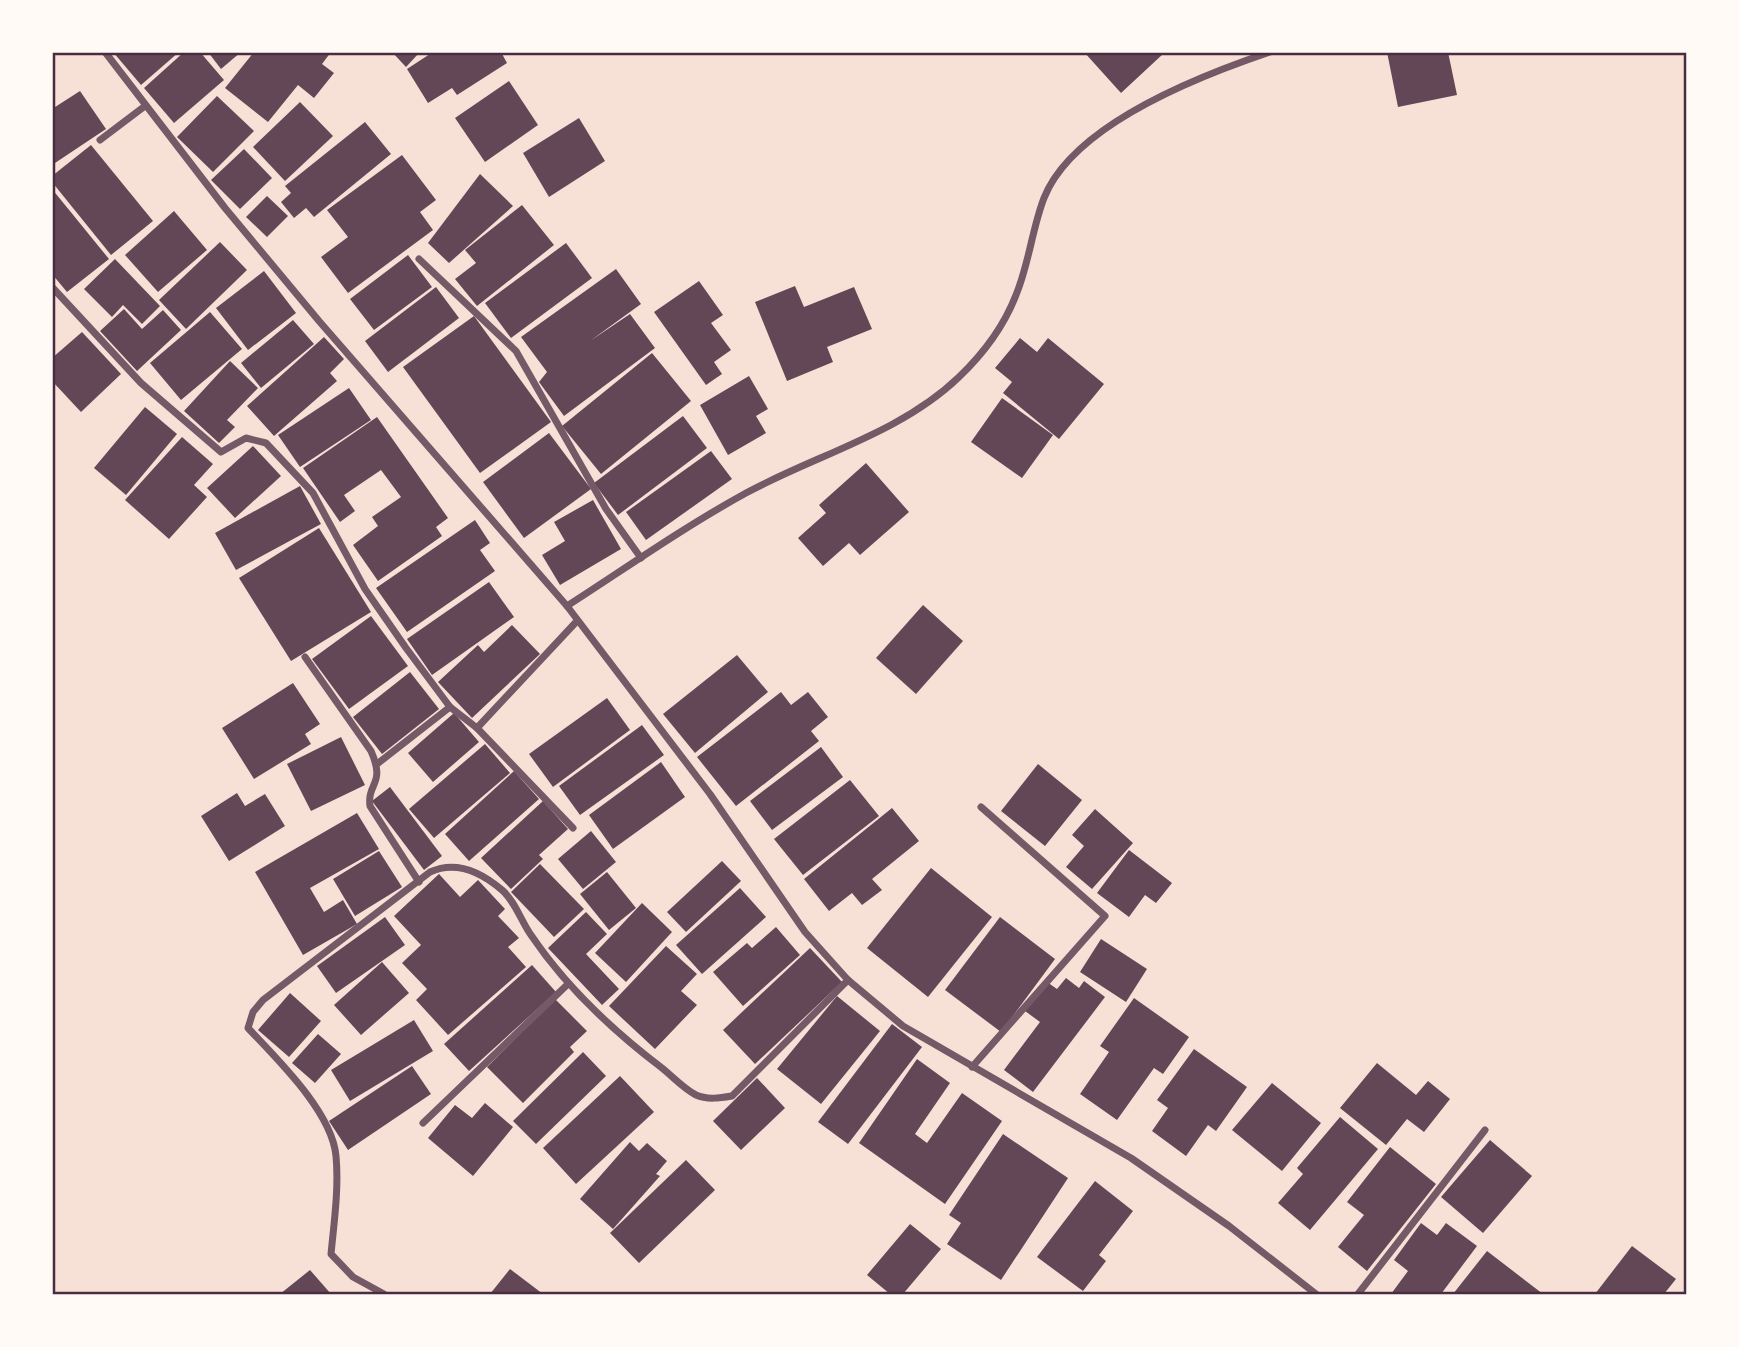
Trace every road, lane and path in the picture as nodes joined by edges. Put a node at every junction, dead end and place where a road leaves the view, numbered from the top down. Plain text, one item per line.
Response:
1 (105, 52) edge
2 (1270, 52) edge
3 (145, 106) junction
4 (100, 140) dead end
5 (419, 259) dead end
6 (52, 287) edge
7 (641, 558) junction
8 (567, 606) junction
9 (577, 621) junction
10 (305, 657) dead end
11 (450, 707) junction
12 (477, 727) junction
13 (377, 764) junction
14 (982, 807) dead end
15 (573, 828) dead end
16 (419, 882) junction
17 (848, 980) junction
18 (568, 984) junction
19 (972, 1067) junction
20 (423, 1124) dead end
21 (1485, 1130) dead end
22 (384, 1294) edge
23 (1316, 1294) edge
24 (1358, 1294) edge

1 - 3 street
2 - 7 street
3 - 4 street
3 - 8 street
5 - 7 street
6 - 11 street
7 - 8 street
8 - 9 street
9 - 12 street
9 - 17 street
10 - 13 street
11 - 12 street
11 - 13 street
12 - 15 street
13 - 16 street
14 - 19 street
16 - 18 street
16 - 22 street
17 - 18 street
17 - 19 street
18 - 20 street
19 - 23 street
21 - 24 street

